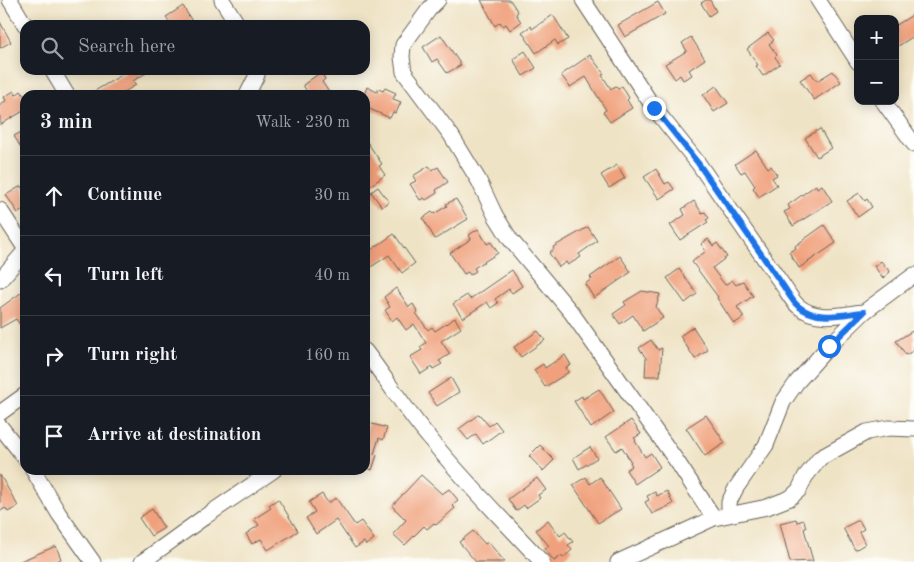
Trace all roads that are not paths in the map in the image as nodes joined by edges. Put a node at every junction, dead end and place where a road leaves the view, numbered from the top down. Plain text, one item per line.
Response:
1 (10, 0) edge
2 (222, 0) edge
3 (583, 0) edge
4 (818, 0) edge
5 (431, 3) edge
6 (22, 20) edge
7 (235, 20) edge
8 (857, 60) edge
9 (55, 75) edge
10 (257, 75) edge
11 (64, 90) edge
12 (250, 90) edge
13 (886, 105) edge
14 (914, 144) edge
15 (0, 210) edge
16 (20, 241) edge
17 (20, 255) edge
18 (914, 275) edge
19 (0, 280) edge
20 (864, 312) junction
21 (370, 357) edge
22 (20, 401) edge
23 (0, 424) edge
24 (914, 429) edge
25 (20, 451) edge
26 (35, 475) edge
27 (267, 475) edge
28 (722, 516) junction
29 (93, 562) edge
30 (142, 562) edge
31 (542, 562) edge
32 (618, 562) edge

1 - 6 street
2 - 7 street
3 - 20 street
4 - 8 street
5 - 28 street
9 - 11 street
10 - 12 street
13 - 14 street
15 - 16 street
17 - 19 street
18 - 20 street
20 - 28 street
21 - 31 street
22 - 23 street
23 - 25 street
24 - 28 street
26 - 29 street
27 - 30 street
28 - 32 street

